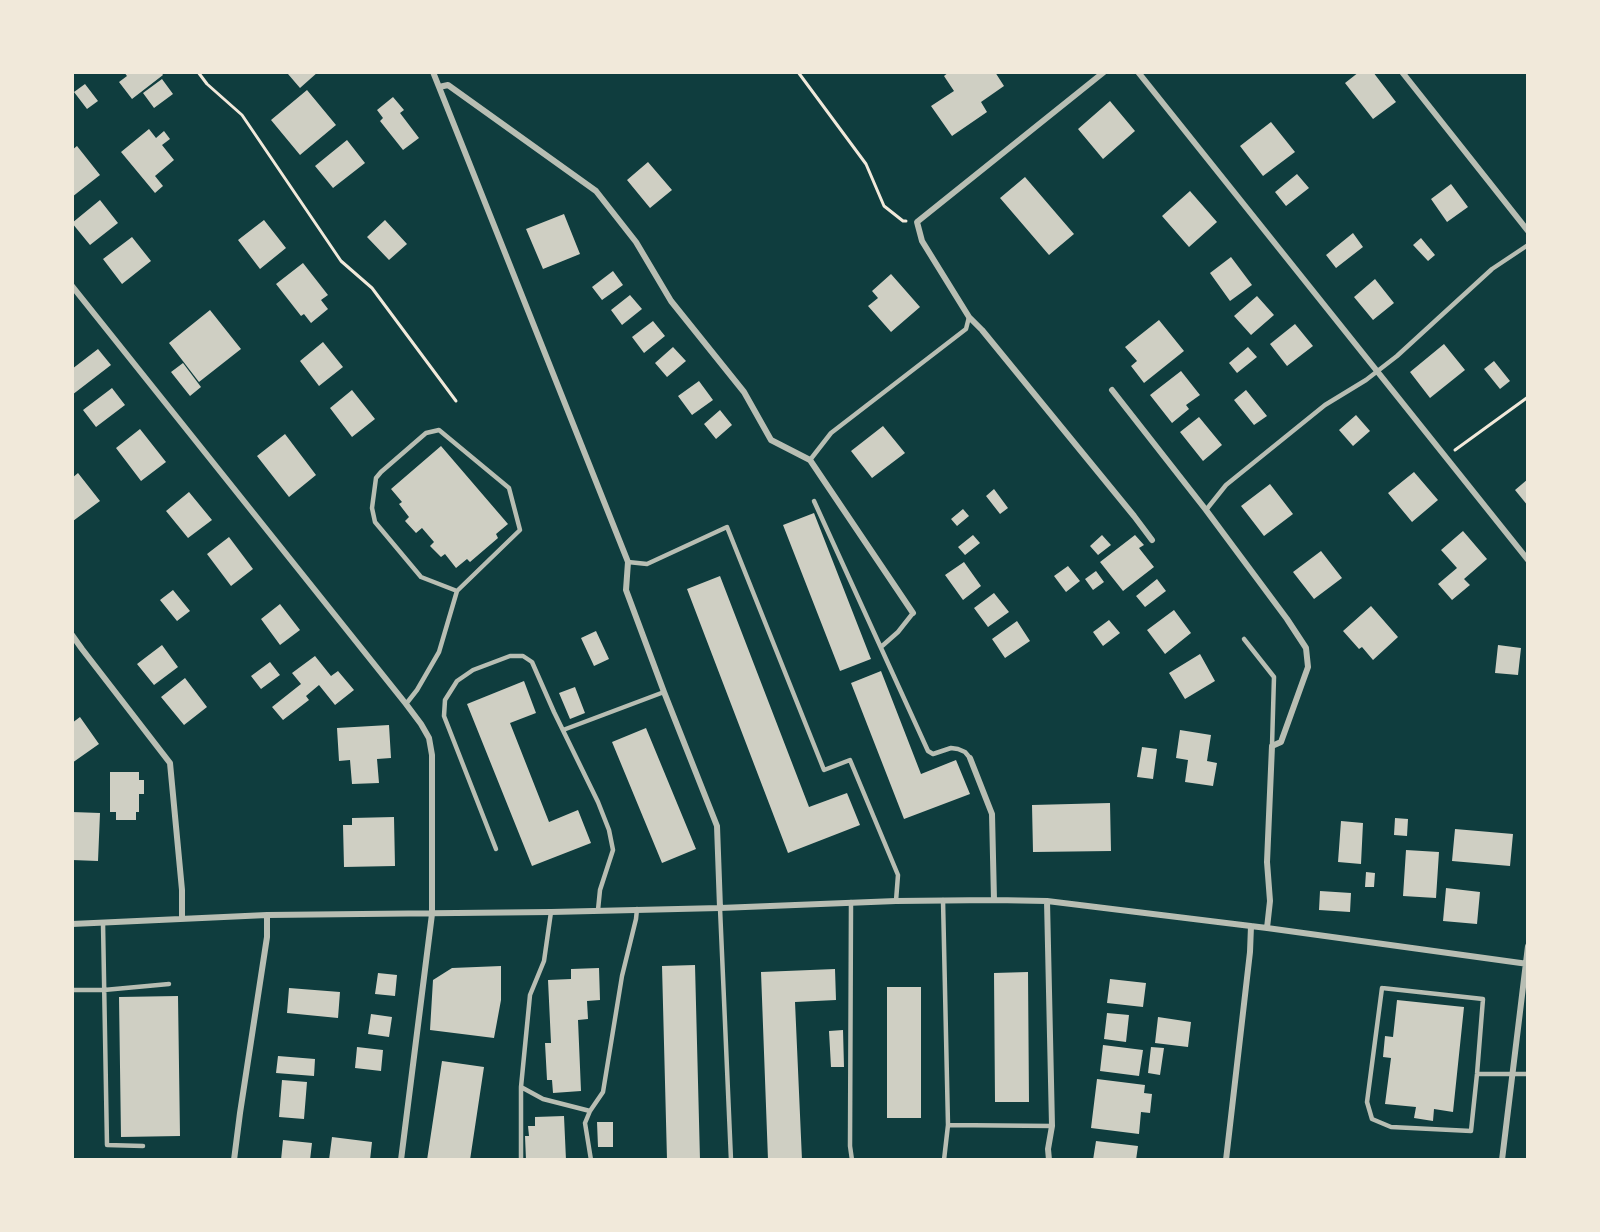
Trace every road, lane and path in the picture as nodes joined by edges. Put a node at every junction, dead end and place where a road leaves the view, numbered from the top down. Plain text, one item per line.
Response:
1 (198, 72) edge
2 (433, 72) edge
3 (798, 72) edge
4 (1104, 72) edge
5 (1138, 72) edge
6 (1402, 72) edge
7 (439, 87) junction
8 (917, 222) junction
9 (1528, 231) edge
10 (1528, 245) edge
11 (72, 286) edge
12 (969, 317) junction
13 (1376, 372) junction
14 (1112, 390) dead end
15 (1528, 397) edge
16 (456, 401) dead end
17 (1446, 456) junction
18 (810, 460) junction
19 (814, 501) dead end
20 (1206, 510) junction
21 (1152, 540) dead end
22 (1528, 560) edge
23 (628, 562) junction
24 (457, 591) junction
25 (913, 613) joint
26 (72, 634) edge
27 (1244, 639) dead end
28 (881, 647) junction
29 (664, 692) junction
30 (406, 704) junction
31 (563, 730) junction
32 (1272, 746) junction
33 (970, 758) joint
34 (496, 849) dead end
35 (942, 899) junction
36 (994, 900) junction
37 (896, 901) junction
38 (851, 902) junction
39 (1047, 902) junction
40 (720, 908) junction
41 (637, 909) junction
42 (598, 910) junction
43 (551, 912) junction
44 (432, 914) junction
45 (267, 915) junction
46 (182, 919) junction
47 (103, 923) junction
48 (72, 924) edge
49 (1251, 926) junction
50 (1267, 928) junction
51 (1528, 946) edge
52 (1527, 964) edge
53 (169, 984) dead end
54 (72, 990) edge
55 (104, 990) junction
56 (1477, 1074) junction
57 (1528, 1074) edge
58 (1513, 1075) junction
59 (521, 1087) junction
60 (590, 1111) junction
61 (948, 1125) junction
62 (1052, 1126) junction
63 (143, 1146) dead end
64 (234, 1160) edge
65 (401, 1160) edge
66 (521, 1160) edge
67 (591, 1160) edge
68 (731, 1160) edge
69 (852, 1160) edge
70 (944, 1160) edge
71 (1049, 1160) edge
72 (1226, 1160) edge
73 (1502, 1160) edge

1 - 16 path
2 - 7 street
3 - 8 path
4 - 8 street
5 - 13 street
6 - 9 street
7 - 18 street
7 - 23 street
8 - 12 street
10 - 13 lane
11 - 30 street
12 - 18 lane
12 - 21 street
13 - 17 street
13 - 20 lane
14 - 20 street
15 - 17 path
17 - 22 street
18 - 25 street
19 - 28 lane
20 - 32 street
23 - 29 street
23 - 37 lane
24 - 24 lane
24 - 30 lane
25 - 28 lane
26 - 46 street
27 - 32 lane
28 - 33 lane
29 - 31 lane
29 - 40 street
30 - 44 street
31 - 34 lane
31 - 42 lane
32 - 50 street
33 - 36 street
35 - 36 street
35 - 37 street
35 - 61 lane
36 - 39 street
37 - 38 street
38 - 40 street
38 - 69 lane
39 - 49 street
39 - 62 street
40 - 41 street
40 - 68 lane
41 - 42 street
41 - 60 lane
42 - 43 street
43 - 44 street
43 - 59 lane
44 - 45 street
44 - 65 street
45 - 46 street
45 - 64 street
46 - 47 street
47 - 48 street
47 - 55 lane
49 - 50 street
49 - 72 street
50 - 52 street
51 - 52 street
52 - 58 street
53 - 55 lane
54 - 55 lane
55 - 63 lane
56 - 56 lane
56 - 58 lane
57 - 58 lane
58 - 73 street
59 - 60 lane
59 - 66 lane
60 - 67 lane
61 - 62 lane
61 - 70 lane
62 - 71 street

